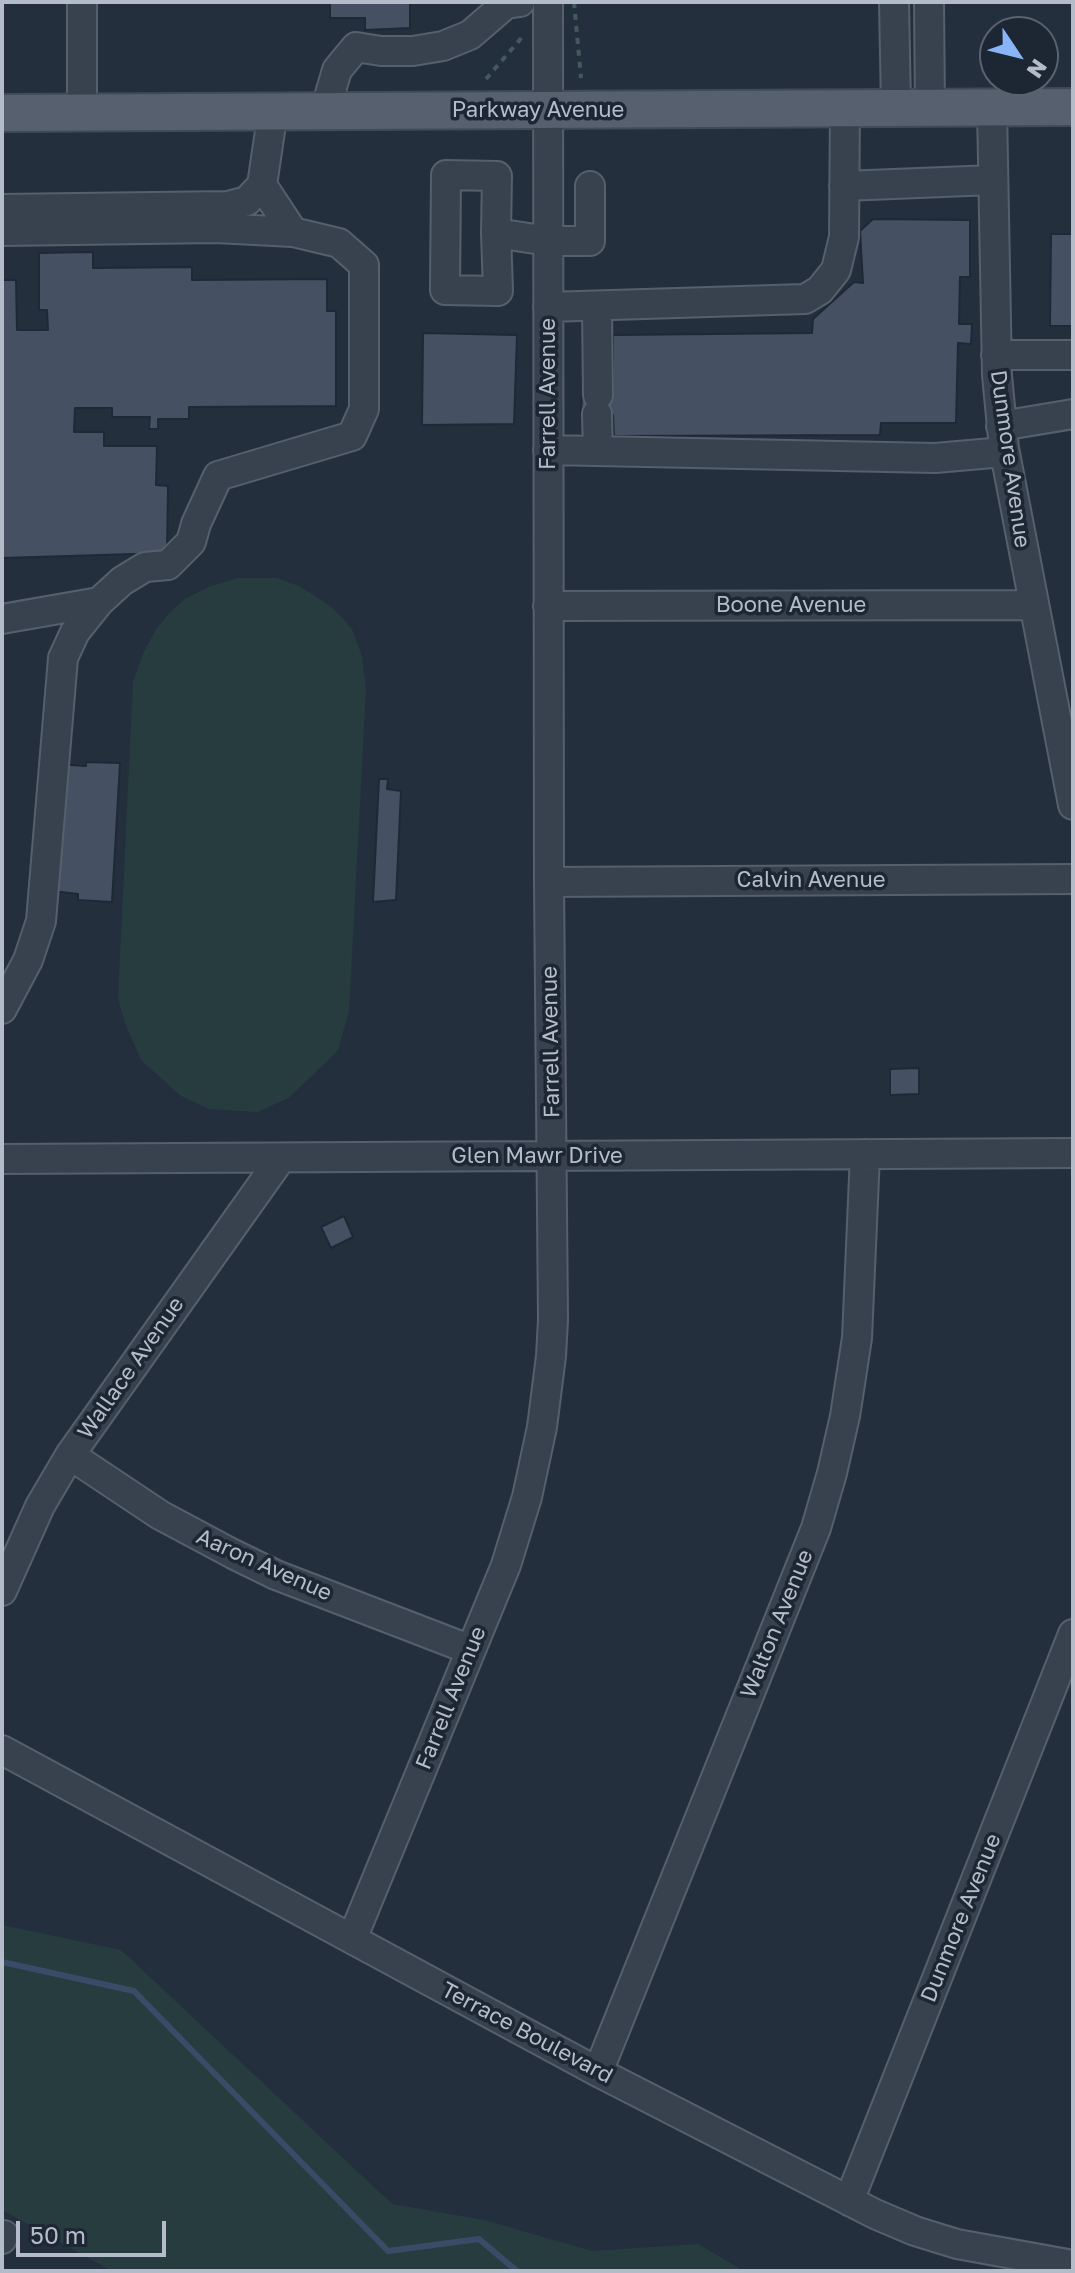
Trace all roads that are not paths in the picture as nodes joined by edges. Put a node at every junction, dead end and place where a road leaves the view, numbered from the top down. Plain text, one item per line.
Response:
1 (82, 2) edge
2 (548, 2) edge
3 (894, 2) edge
4 (929, 2) edge
5 (528, 10) edge
6 (845, 107) junction
7 (913, 107) junction
8 (1073, 107) edge
9 (992, 108) junction
10 (547, 110) junction
11 (273, 111) junction
12 (325, 111) junction
13 (82, 112) junction
14 (2, 113) edge
15 (993, 180) junction
16 (590, 186) dead end
17 (844, 186) junction
18 (255, 193) junction
19 (2, 209) edge
20 (216, 228) junction
21 (2, 231) edge
22 (293, 232) junction
23 (496, 233) dead end
24 (548, 241) junction
25 (597, 306) junction
26 (548, 307) junction
27 (996, 355) junction
28 (1073, 355) edge
29 (1073, 414) edge
30 (1003, 439) junction
31 (548, 450) junction
32 (598, 451) junction
33 (99, 602) junction
34 (1033, 605) junction
35 (548, 606) junction
36 (2, 619) edge
37 (1073, 805) edge
38 (1073, 879) edge
39 (549, 882) junction
40 (2, 1009) edge
41 (1073, 1153) edge
42 (865, 1154) junction
43 (552, 1156) junction
44 (281, 1158) junction
45 (2, 1159) edge
46 (70, 1455) junction
47 (2, 1591) edge
48 (1073, 1634) edge
49 (471, 1650) junction
50 (2, 1750) edge
51 (352, 1939) junction
52 (598, 2072) junction
53 (849, 2201) junction
54 (1073, 2265) edge

1 - 13 street
2 - 5 street
2 - 10 street, Farrell Avenue
3 - 7 street
4 - 7 street
5 - 12 street
6 - 7 main road, Parkway Avenue
6 - 10 main road, Parkway Avenue
6 - 17 street
7 - 9 main road, Parkway Avenue
8 - 9 main road, Parkway Avenue
9 - 15 street, Dunmore Avenue
10 - 12 main road, Parkway Avenue
10 - 24 street, Farrell Avenue
11 - 12 main road, Parkway Avenue
11 - 13 main road, Parkway Avenue
11 - 18 street
13 - 14 main road, Parkway Avenue
15 - 17 street
15 - 27 street, Dunmore Avenue
16 - 24 street
17 - 25 street
18 - 19 street
18 - 20 street
18 - 22 street
20 - 21 street
20 - 22 street
22 - 33 street
23 - 24 street
24 - 26 street, Farrell Avenue
25 - 26 street
25 - 32 street
26 - 31 street, Farrell Avenue
27 - 28 street
27 - 30 street, Dunmore Avenue
29 - 30 street
30 - 32 street
30 - 34 street, Dunmore Avenue
31 - 32 street
31 - 35 street, Farrell Avenue
33 - 36 street
33 - 40 street
34 - 35 street, Boone Avenue
34 - 37 street, Dunmore Avenue
35 - 39 street, Farrell Avenue
38 - 39 street, Calvin Avenue
39 - 43 street, Farrell Avenue
41 - 42 street, Glen Mawr Drive
42 - 43 street, Glen Mawr Drive
42 - 52 street, Walton Avenue
43 - 44 street, Glen Mawr Drive
43 - 49 street, Farrell Avenue
44 - 45 street, Glen Mawr Drive
44 - 46 street, Wallace Avenue
46 - 47 street, Wallace Avenue
46 - 49 street, Aaron Avenue
48 - 53 street, Dunmore Avenue
49 - 51 street, Farrell Avenue
50 - 51 street, Terrace Boulevard
51 - 52 street, Terrace Boulevard
52 - 53 street, Terrace Boulevard
53 - 54 street, Terrace Boulevard

